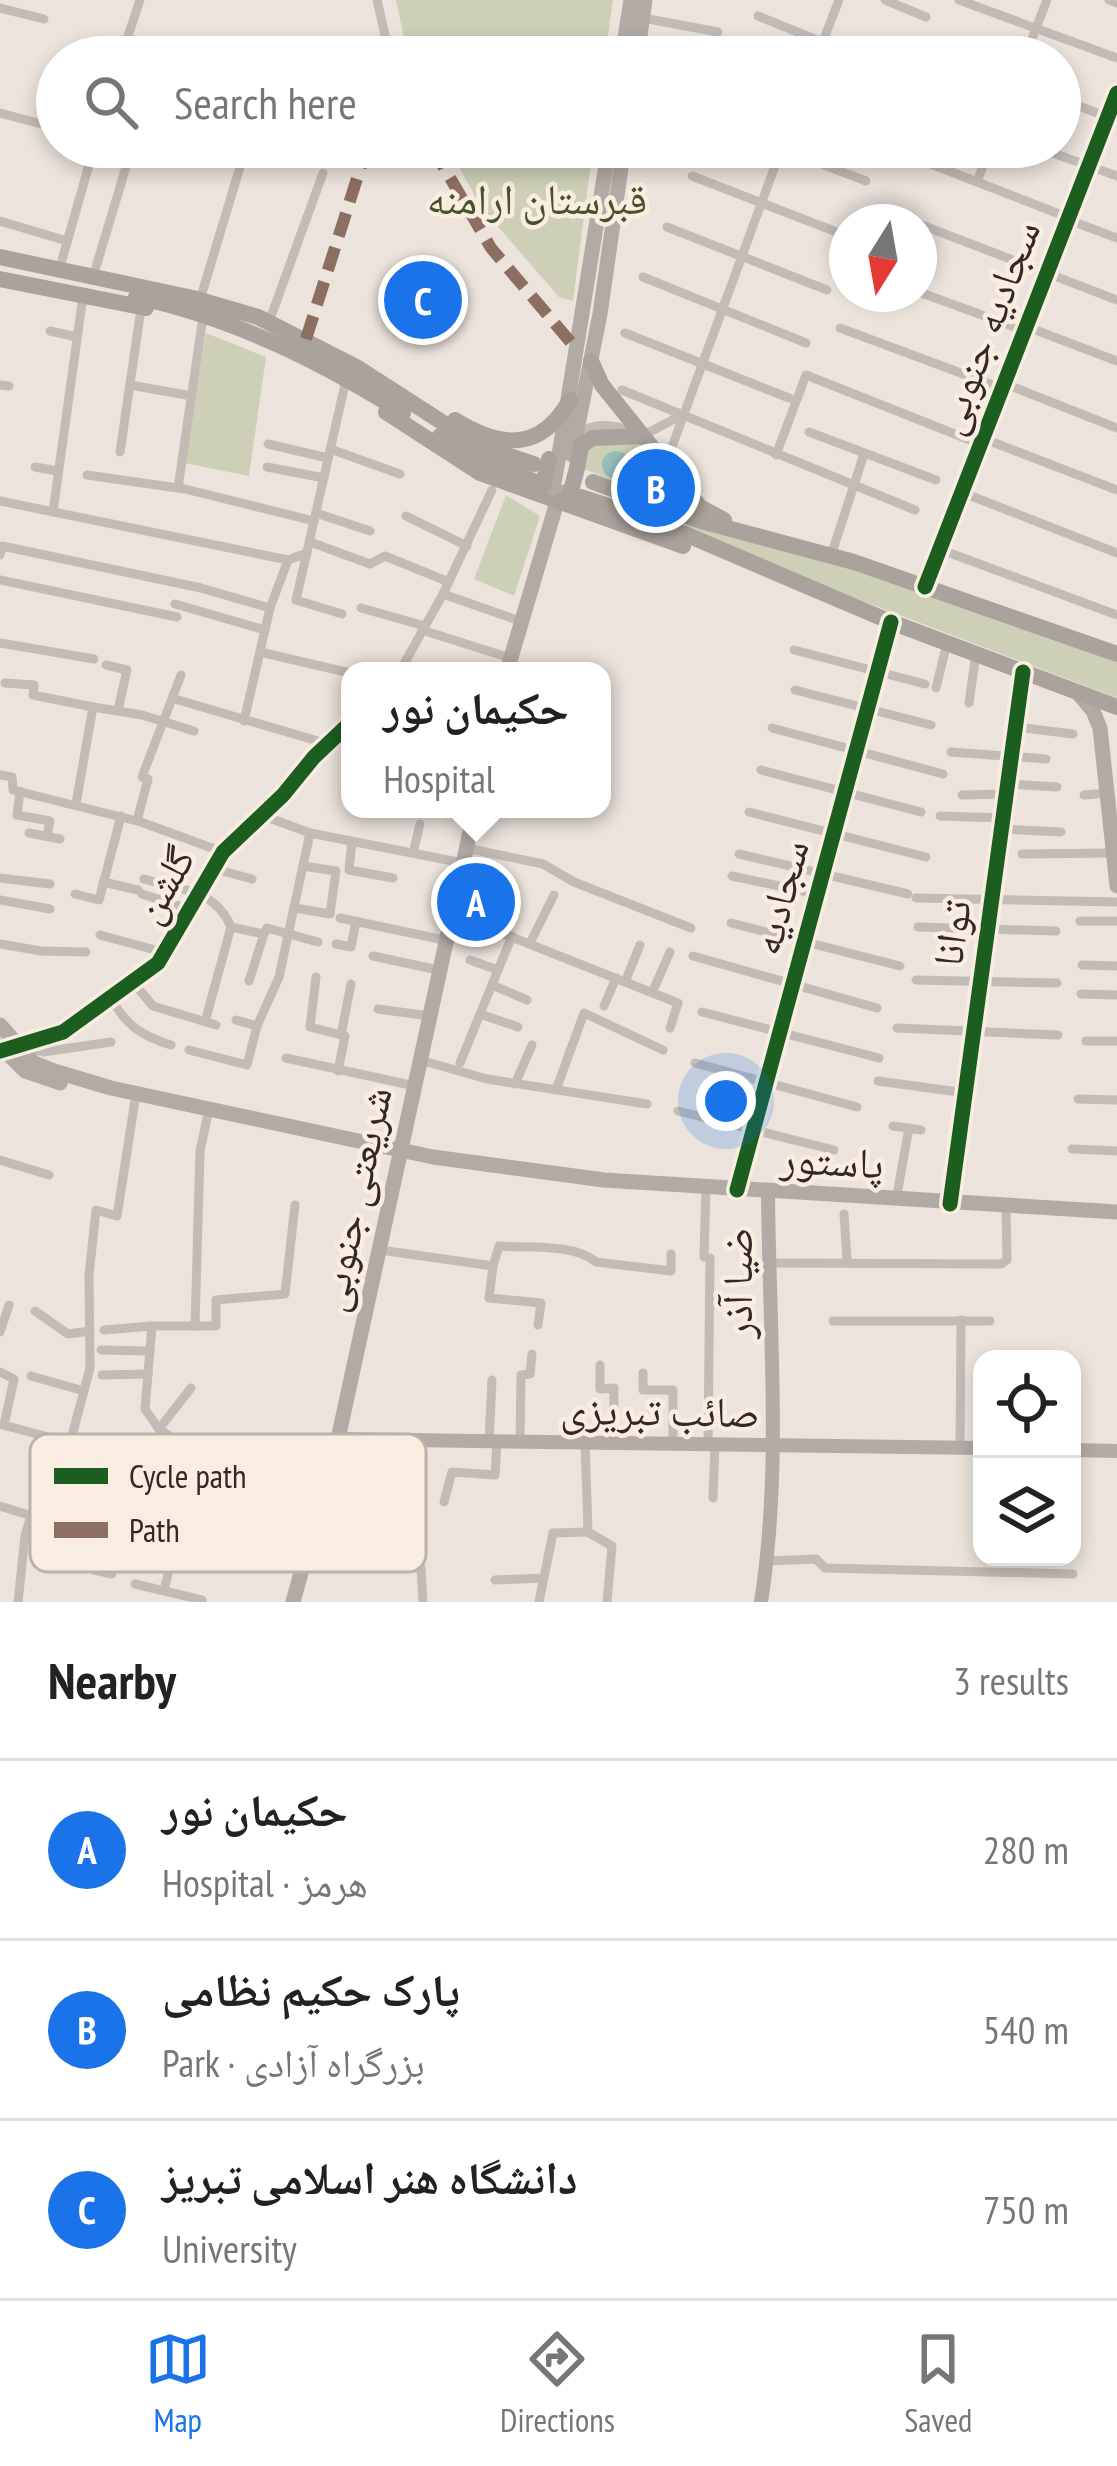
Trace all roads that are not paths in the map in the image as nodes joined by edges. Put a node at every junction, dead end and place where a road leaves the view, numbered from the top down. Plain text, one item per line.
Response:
1 (140, 0) edge
2 (377, 0) edge
3 (631, 0) edge
4 (839, 0) edge
5 (885, 0) edge
6 (959, 0) edge
7 (1047, 0) edge
8 (0, 8) edge
9 (644, 9) edge
10 (758, 16) dead end
11 (926, 17) dead end
12 (44, 19) dead end
13 (1035, 29) junction
14 (718, 32) dead end
15 (128, 36) edge
16 (385, 36) edge
17 (625, 36) edge
18 (805, 36) edge
19 (825, 36) edge
20 (1032, 36) edge
21 (1055, 36) edge
22 (1081, 45) edge
23 (1117, 58) edge
24 (1117, 93) edge
25 (1081, 105) edge
26 (0, 113) edge
27 (1112, 113) edge
28 (36, 122) edge
29 (1081, 163) edge
30 (1087, 165) junction
31 (88, 168) edge
32 (126, 168) edge
33 (239, 168) edge
34 (606, 168) edge
35 (621, 168) edge
36 (773, 168) edge
37 (832, 168) edge
38 (941, 168) edge
39 (982, 168) edge
40 (322, 173) dead end
41 (692, 176) dead end
42 (1117, 176) edge
43 (866, 181) dead end
44 (977, 182) junction
45 (760, 203) junction
46 (1066, 218) junction
47 (0, 221) edge
48 (667, 226) dead end
49 (829, 229) edge
50 (937, 231) edge
51 (1117, 238) edge
52 (67, 241) junction
53 (0, 248) edge
54 (740, 256) junction
55 (0, 257) edge
56 (62, 260) junction
57 (97, 267) junction
58 (0, 269) edge
59 (1045, 274) junction
60 (643, 278) dead end
61 (0, 279) edge
62 (827, 290) dead end
63 (83, 296) junction
64 (937, 298) edge
65 (1117, 300) edge
66 (141, 307) junction
67 (197, 307) junction
68 (720, 309) junction
69 (269, 322) junction
70 (840, 328) dead end
71 (1024, 328) junction
72 (50, 331) dead end
73 (625, 333) dead end
74 (77, 337) junction
75 (806, 343) dead end
76 (591, 361) junction
77 (1117, 361) edge
78 (699, 364) junction
79 (352, 374) junction
80 (130, 385) junction
81 (1002, 386) junction
82 (622, 390) dead end
83 (192, 396) junction
84 (788, 398) dead end
85 (570, 400) junction
86 (682, 415) junction
87 (1117, 428) edge
88 (809, 432) dead end
89 (577, 435) junction
90 (642, 436) junction
91 (511, 440) junction
92 (981, 441) junction
93 (268, 444) dead end
94 (119, 452) dead end
95 (329, 453) junction
96 (776, 454) junction
97 (864, 454) junction
98 (665, 464) junction
99 (35, 467) dead end
100 (267, 467) dead end
101 (57, 471) junction
102 (400, 474) dead end
103 (87, 475) dead end
104 (324, 478) junction
105 (936, 480) dead end
106 (558, 483) junction
107 (854, 485) junction
108 (178, 488) junction
109 (492, 490) dead end
110 (1117, 490) edge
111 (961, 492) junction
112 (0, 502) edge
113 (915, 510) dead end
114 (53, 512) junction
115 (315, 517) junction
116 (406, 517) dead end
117 (370, 531) dead end
118 (751, 534) junction
119 (467, 546) junction
120 (308, 548) junction
121 (939, 549) junction
122 (1, 551) edge
123 (1117, 553) edge
124 (831, 556) junction
125 (289, 560) junction
126 (0, 580) edge
127 (449, 582) junction
128 (925, 587) junction
129 (443, 594) junction
130 (175, 604) dead end
131 (270, 608) junction
132 (361, 608) dead end
133 (342, 614) dead end
134 (1117, 615) edge
135 (177, 617) dead end
136 (520, 621) junction
137 (891, 622) junction
138 (424, 628) junction
139 (265, 630) junction
140 (0, 643) edge
141 (947, 643) junction
142 (1115, 648) edge
143 (794, 650) dead end
144 (260, 652) junction
145 (976, 654) junction
146 (94, 659) dead end
147 (405, 662) edge
148 (502, 662) edge
149 (510, 662) edge
150 (106, 665) dead end
151 (341, 671) edge
152 (877, 672) junction
153 (1023, 672) junction
154 (181, 675) dead end
155 (5, 683) dead end
156 (795, 690) dead end
157 (1078, 693) junction
158 (175, 699) junction
159 (969, 704) dead end
160 (93, 706) junction
161 (1117, 707) edge
162 (867, 709) junction
163 (118, 710) junction
164 (244, 721) junction
165 (164, 722) junction
166 (931, 725) dead end
167 (1117, 726) edge
168 (1016, 727) junction
169 (772, 728) dead end
170 (194, 731) dead end
171 (341, 732) edge
172 (1073, 734) dead end
173 (331, 741) junction
174 (341, 744) edge
175 (1103, 748) junction
176 (856, 751) junction
177 (951, 752) dead end
178 (1012, 754) junction
179 (1046, 759) dead end
180 (761, 770) dead end
181 (943, 774) dead end
182 (0, 775) edge
183 (1057, 787) dead end
184 (1111, 787) edge
185 (1007, 789) junction
186 (20, 791) junction
187 (844, 792) junction
188 (962, 795) dead end
189 (1084, 795) dead end
190 (76, 804) junction
191 (749, 812) dead end
192 (921, 812) dead end
193 (261, 814) junction
194 (121, 816) junction
195 (940, 816) dead end
196 (473, 818) edge
197 (137, 821) junction
198 (421, 824) dead end
199 (1003, 824) junction
200 (310, 832) junction
201 (1060, 832) dead end
202 (29, 833) dead end
203 (833, 833) junction
204 (47, 836) junction
205 (60, 839) dead end
206 (352, 841) junction
207 (223, 852) junction
208 (413, 853) junction
209 (739, 854) dead end
210 (1022, 854) dead end
211 (1114, 854) edge
212 (464, 855) junction
213 (926, 857) dead end
214 (303, 866) junction
215 (215, 869) junction
216 (823, 874) junction
217 (1116, 875) edge
218 (732, 876) dead end
219 (0, 878) edge
220 (393, 878) dead end
221 (144, 879) dead end
222 (252, 879) dead end
223 (103, 882) junction
224 (50, 884) dead end
225 (1117, 886) edge
226 (456, 889) junction
227 (75, 894) dead end
228 (201, 894) junction
229 (817, 894) junction
230 (554, 895) dead end
231 (0, 900) edge
232 (992, 900) junction
233 (1117, 902) edge
234 (505, 903) dead end
235 (296, 908) junction
236 (50, 909) dead end
237 (191, 910) junction
238 (451, 913) junction
239 (340, 918) dead end
240 (356, 921) junction
241 (1080, 921) dead end
242 (1117, 921) edge
243 (731, 923) dead end
244 (232, 927) junction
245 (918, 927) dead end
246 (691, 928) dead end
247 (265, 931) junction
248 (1056, 931) dead end
249 (988, 932) junction
250 (100, 934) dead end
251 (290, 934) junction
252 (512, 936) junction
253 (444, 940) junction
254 (318, 942) dead end
255 (804, 942) junction
256 (0, 944) edge
257 (336, 944) dead end
258 (530, 944) junction
259 (640, 945) dead end
260 (86, 952) dead end
261 (670, 952) dead end
262 (166, 953) junction
263 (373, 956) dead end
264 (693, 956) dead end
265 (470, 960) dead end
266 (1082, 965) dead end
267 (900, 966) dead end
268 (1117, 966) edge
269 (438, 970) junction
270 (498, 970) junction
271 (316, 977) dead end
272 (621, 980) junction
273 (916, 980) dead end
274 (132, 981) junction
275 (249, 981) dead end
276 (981, 982) junction
277 (1057, 983) dead end
278 (351, 984) dead end
279 (491, 985) junction
280 (792, 986) junction
281 (652, 993) junction
282 (1081, 994) dead end
283 (1117, 995) edge
284 (110, 998) junction
285 (527, 1000) dead end
286 (604, 1006) dead end
287 (877, 1008) dead end
288 (377, 1010) dead end
289 (702, 1012) dead end
290 (480, 1014) junction
291 (429, 1016) junction
292 (236, 1020) dead end
293 (0, 1025) edge
294 (257, 1026) junction
295 (518, 1027) dead end
296 (670, 1028) dead end
297 (897, 1028) dead end
298 (974, 1031) junction
299 (779, 1034) junction
300 (341, 1035) junction
301 (1058, 1035) dead end
302 (1086, 1041) dead end
303 (1117, 1041) edge
304 (111, 1042) dead end
305 (532, 1045) dead end
306 (171, 1046) dead end
307 (4, 1048) edge
308 (189, 1050) dead end
309 (664, 1050) dead end
310 (286, 1058) dead end
311 (879, 1058) dead end
312 (420, 1060) junction
313 (460, 1063) dead end
314 (694, 1063) dead end
315 (338, 1071) junction
316 (878, 1081) dead end
317 (766, 1083) junction
318 (515, 1084) junction
319 (415, 1087) junction
320 (556, 1090) junction
321 (966, 1093) junction
322 (136, 1094) junction
323 (1078, 1099) dead end
324 (1117, 1100) edge
325 (647, 1104) dead end
326 (857, 1107) dead end
327 (209, 1109) junction
328 (678, 1111) dead end
329 (893, 1126) dead end
330 (909, 1128) junction
331 (922, 1130) dead end
332 (753, 1132) junction
333 (1072, 1149) dead end
334 (834, 1150) dead end
335 (402, 1151) junction
336 (1117, 1151) edge
337 (0, 1160) edge
338 (50, 1175) dead end
339 (706, 1188) junction
340 (737, 1190) junction
341 (768, 1193) junction
342 (896, 1200) junction
343 (950, 1204) junction
344 (295, 1205) dead end
345 (1006, 1206) junction
346 (1117, 1212) edge
347 (844, 1214) dead end
348 (380, 1250) junction
349 (671, 1254) dead end
350 (847, 1261) junction
351 (770, 1263) junction
352 (494, 1266) junction
353 (9, 1304) dead end
354 (35, 1311) dead end
355 (962, 1320) junction
356 (833, 1321) dead end
357 (990, 1321) dead end
358 (538, 1325) dead end
359 (152, 1326) junction
360 (195, 1326) junction
361 (104, 1330) dead end
362 (90, 1331) junction
363 (0, 1332) edge
364 (101, 1350) dead end
365 (150, 1351) junction
366 (532, 1354) dead end
367 (600, 1365) dead end
368 (0, 1372) edge
369 (643, 1372) dead end
370 (148, 1374) junction
371 (102, 1375) dead end
372 (31, 1376) dead end
373 (492, 1379) dead end
374 (191, 1388) dead end
375 (84, 1391) junction
376 (2, 1425) edge
377 (159, 1429) junction
378 (36, 1434) edge
379 (72, 1434) edge
380 (166, 1434) edge
381 (339, 1434) edge
382 (426, 1440) edge
383 (493, 1441) junction
384 (520, 1441) junction
385 (585, 1442) junction
386 (613, 1442) junction
387 (673, 1443) junction
388 (712, 1444) junction
389 (770, 1444) junction
390 (960, 1448) junction
391 (973, 1448) edge
392 (1081, 1450) edge
393 (1117, 1450) edge
394 (713, 1498) dead end
395 (444, 1502) dead end
396 (0, 1506) edge
397 (30, 1516) edge
398 (30, 1528) edge
399 (588, 1532) junction
400 (768, 1561) junction
401 (103, 1572) edge
402 (168, 1572) edge
403 (300, 1572) edge
404 (421, 1572) edge
405 (112, 1574) dead end
406 (1072, 1574) dead end
407 (543, 1578) junction
408 (495, 1580) dead end
409 (134, 1584) dead end
410 (164, 1591) junction
411 (202, 1600) edge
412 (18, 1602) edge
413 (293, 1602) edge
414 (423, 1602) edge
415 (538, 1602) edge
416 (607, 1602) edge
417 (761, 1602) edge

1 - 15 street
2 - 16 street
3 - 17 main road
4 - 19 street
5 - 11 street
6 - 13 street
7 - 13 street
8 - 12 street
9 - 14 street
10 - 18 street
13 - 20 street
13 - 21 street
22 - 23 street
24 - 27 main road, سجادیه جنوبی
25 - 27 street
26 - 28 street
27 - 30 main road, سجادیه جنوبی
29 - 30 street
30 - 42 street
30 - 46 main road, سجادیه جنوبی
31 - 52 street
32 - 57 street
33 - 67 street
34 - 85 main road
35 - 76 main road
36 - 45 street
37 - 43 street
38 - 44 street
39 - 44 street
40 - 69 street
41 - 45 street
44 - 46 street
45 - 49 street
45 - 54 street
46 - 51 street
46 - 59 main road, سجادیه جنوبی
47 - 52 street
48 - 54 street
50 - 59 street
52 - 56 street
53 - 56 highway
54 - 62 street
54 - 68 street
55 - 67 highway
56 - 57 highway
57 - 67 highway
58 - 67 highway
59 - 65 street
59 - 71 main road, سجادیه جنوبی
60 - 68 street
61 - 63 highway
63 - 66 highway
63 - 74 street
64 - 71 street
66 - 67 highway
66 - 80 street
67 - 69 highway
67 - 79 highway
67 - 83 street
68 - 75 street
68 - 78 street
69 - 79 highway
70 - 81 street
71 - 77 street
71 - 81 main road, سجادیه جنوبی
72 - 74 street
73 - 78 street
74 - 101 street
76 - 89 main road
76 - 90 highway
78 - 84 street
78 - 86 street
79 - 91 highway
79 - 95 street
79 - 106 highway
79 - 106 highway
80 - 83 street
80 - 94 street
81 - 87 street
81 - 92 main road, سجادیه جنوبی
82 - 86 street
83 - 108 street
85 - 91 highway
85 - 106 main road
86 - 90 street
86 - 96 street
86 - 98 street
88 - 97 street
89 - 90 street
89 - 106 main road
90 - 98 highway
90 - 106 highway
91 - 106 highway
92 - 96 street
92 - 110 street
92 - 111 main road, سجادیه جنوبی
93 - 95 street
95 - 102 street
95 - 104 street
96 - 107 street
97 - 105 street
97 - 107 street
98 - 118 highway
99 - 101 street
100 - 104 street
101 - 114 street
103 - 108 street
104 - 115 street
106 - 118 highway
106 - 136 main road
106 - 137 highway
107 - 113 street
107 - 124 street
108 - 115 street
109 - 119 street
111 - 121 main road, سجادیه جنوبی
111 - 123 street
112 - 114 street
114 - 125 street
115 - 117 street
115 - 120 street
116 - 119 street
118 - 124 highway
119 - 127 street
120 - 125 street
120 - 127 street
120 - 133 street
121 - 128 main road, سجادیه جنوبی
121 - 134 street
122 - 131 street
124 - 128 highway
125 - 131 street
126 - 135 street
127 - 129 street
128 - 142 highway
129 - 136 street
129 - 138 street
130 - 139 street
131 - 139 street
132 - 138 street
136 - 149 main road
137 - 141 highway
137 - 152 street, سجادیه
138 - 147 street
138 - 148 street
139 - 144 street
140 - 146 street
141 - 145 highway
141 - 152 street
143 - 152 street
144 - 151 street
144 - 164 street
145 - 153 highway
145 - 159 street
150 - 163 street
152 - 162 street, سجادیه
153 - 157 highway
153 - 168 street, توانا
154 - 158 street
155 - 160 street
156 - 162 street
157 - 161 highway
157 - 175 main road
158 - 164 street
158 - 165 street
160 - 163 street
160 - 190 street
162 - 166 street
162 - 176 street, سجادیه
163 - 165 street
164 - 173 street
165 - 170 street
165 - 197 street
167 - 175 main road
168 - 172 street
168 - 178 street, توانا
169 - 176 street
171 - 173 street, گلشن
173 - 174 street
173 - 193 street, گلشن
175 - 184 main road
176 - 181 street
176 - 187 street, سجادیه
177 - 178 street
178 - 179 street
178 - 185 street, توانا
180 - 187 street
182 - 186 street
183 - 185 street
184 - 189 street
184 - 211 main road
185 - 188 street
185 - 199 street, توانا
186 - 190 street
186 - 204 street
187 - 192 street
187 - 203 street, سجادیه
190 - 194 street
191 - 203 street
193 - 200 street
193 - 207 street, گلشن
194 - 197 street
194 - 223 street
195 - 199 street
196 - 212 main road, شریعتی جنوبی
197 - 207 street
198 - 208 street
199 - 201 street
199 - 232 street, توانا
200 - 206 street
200 - 214 street
202 - 204 street
203 - 213 street
203 - 216 street, سجادیه
204 - 205 street
206 - 208 street
206 - 220 street
207 - 215 street, گلشن
208 - 212 street
209 - 216 street
210 - 211 street
211 - 217 main road
212 - 226 main road, شریعتی جنوبی
212 - 246 street
214 - 235 street
214 - 235 street
215 - 222 street
215 - 228 street, گلشن
216 - 229 street, سجادیه
216 - 232 street
217 - 225 main road
218 - 229 street
219 - 224 street
221 - 228 street
223 - 227 street
223 - 237 street
226 - 234 street
226 - 238 main road, شریعتی جنوبی
228 - 237 street, گلشن
228 - 244 street
229 - 255 street, سجادیه
230 - 258 street
231 - 236 street
232 - 233 street
232 - 249 street, توانا
235 - 251 street
237 - 262 street, گلشن
238 - 252 street
238 - 253 main road, شریعتی جنوبی
239 - 240 street
240 - 253 street
240 - 257 street
241 - 242 street
243 - 255 street
244 - 247 street
244 - 274 street
245 - 249 street
247 - 251 street
247 - 275 street
248 - 249 street
249 - 276 street, توانا
250 - 262 street
251 - 254 street
251 - 294 street
252 - 258 street
252 - 270 street
253 - 269 main road, شریعتی جنوبی
255 - 267 street
255 - 280 street, سجادیه
256 - 260 street
258 - 272 street
259 - 272 street
261 - 281 street
262 - 274 street, گلشن
263 - 269 street
264 - 280 street
265 - 270 street
266 - 268 street
269 - 291 main road, شریعتی جنوبی
270 - 279 street
271 - 300 street
272 - 281 street
272 - 286 street
273 - 276 street
274 - 284 street, گلشن
276 - 277 street
276 - 298 street, توانا
278 - 300 street
279 - 285 street
279 - 290 street
280 - 287 street
280 - 299 street, سجادیه
281 - 296 street
282 - 283 street
284 - 306 street
284 - 307 street, گلشن
288 - 291 street
289 - 299 street
290 - 295 street
290 - 313 street
291 - 312 main road, شریعتی جنوبی
292 - 294 street
293 - 307 main road
294 - 308 street
297 - 298 street
298 - 301 street
298 - 321 street, توانا
299 - 311 street
299 - 317 street, سجادیه
300 - 315 street
302 - 303 street
304 - 307 street
305 - 318 street
307 - 322 main road, پاستور
309 - 320 street
310 - 315 street
312 - 318 street
312 - 319 main road, شریعتی جنوبی
314 - 317 street
315 - 319 street
316 - 321 street
317 - 326 street
317 - 332 street, سجادیه
318 - 320 street
319 - 335 main road, شریعتی جنوبی
320 - 325 street
321 - 343 street, توانا
322 - 327 main road, پاستور
322 - 362 street
323 - 324 street
327 - 335 main road, پاستور
327 - 360 street
328 - 332 street
329 - 330 street
330 - 331 street
330 - 342 street
332 - 334 street
332 - 340 street, سجادیه
333 - 336 street
335 - 339 main road, پاستور
335 - 348 main road, شریعتی جنوبی
337 - 338 street
339 - 340 main road, پاستور
339 - 388 street
340 - 341 main road, پاستور
341 - 342 main road, پاستور
341 - 351 main road, ضیا آذر
342 - 343 main road, پاستور
343 - 345 main road, پاستور
344 - 360 street
345 - 346 main road, پاستور
345 - 350 street
347 - 350 street
348 - 352 street
348 - 381 main road, شریعتی جنوبی
349 - 352 street
350 - 351 street
351 - 389 main road, ضیا آذر
352 - 358 street
353 - 363 street
354 - 362 street
355 - 356 street
355 - 357 street
355 - 390 street
359 - 360 street
359 - 361 street
359 - 365 street
362 - 375 street
364 - 365 street
365 - 370 street
366 - 384 street
367 - 386 street
368 - 376 street
369 - 387 street
370 - 371 street
370 - 377 street
372 - 375 street
373 - 383 street
374 - 377 street
375 - 379 street
376 - 378 street
377 - 380 street
382 - 383 main road, صائب تبریزی
383 - 384 main road, صائب تبریزی
383 - 395 street
384 - 385 main road, صائب تبریزی
385 - 386 main road, صائب تبریزی
385 - 399 street
386 - 387 main road, صائب تبریزی
387 - 388 main road, صائب تبریزی
388 - 389 main road, صائب تبریزی
388 - 394 street
389 - 390 main road, صائب تبریزی
389 - 400 main road, ضیا آذر
390 - 391 main road, صائب تبریزی
392 - 393 main road
396 - 397 street
398 - 412 street
399 - 407 street
399 - 416 street
400 - 406 street
400 - 417 main road, ضیا آذر
401 - 405 street
402 - 410 street
403 - 413 main road, شریعتی جنوبی
404 - 414 street
407 - 408 street
407 - 415 street
409 - 410 street
410 - 411 street

